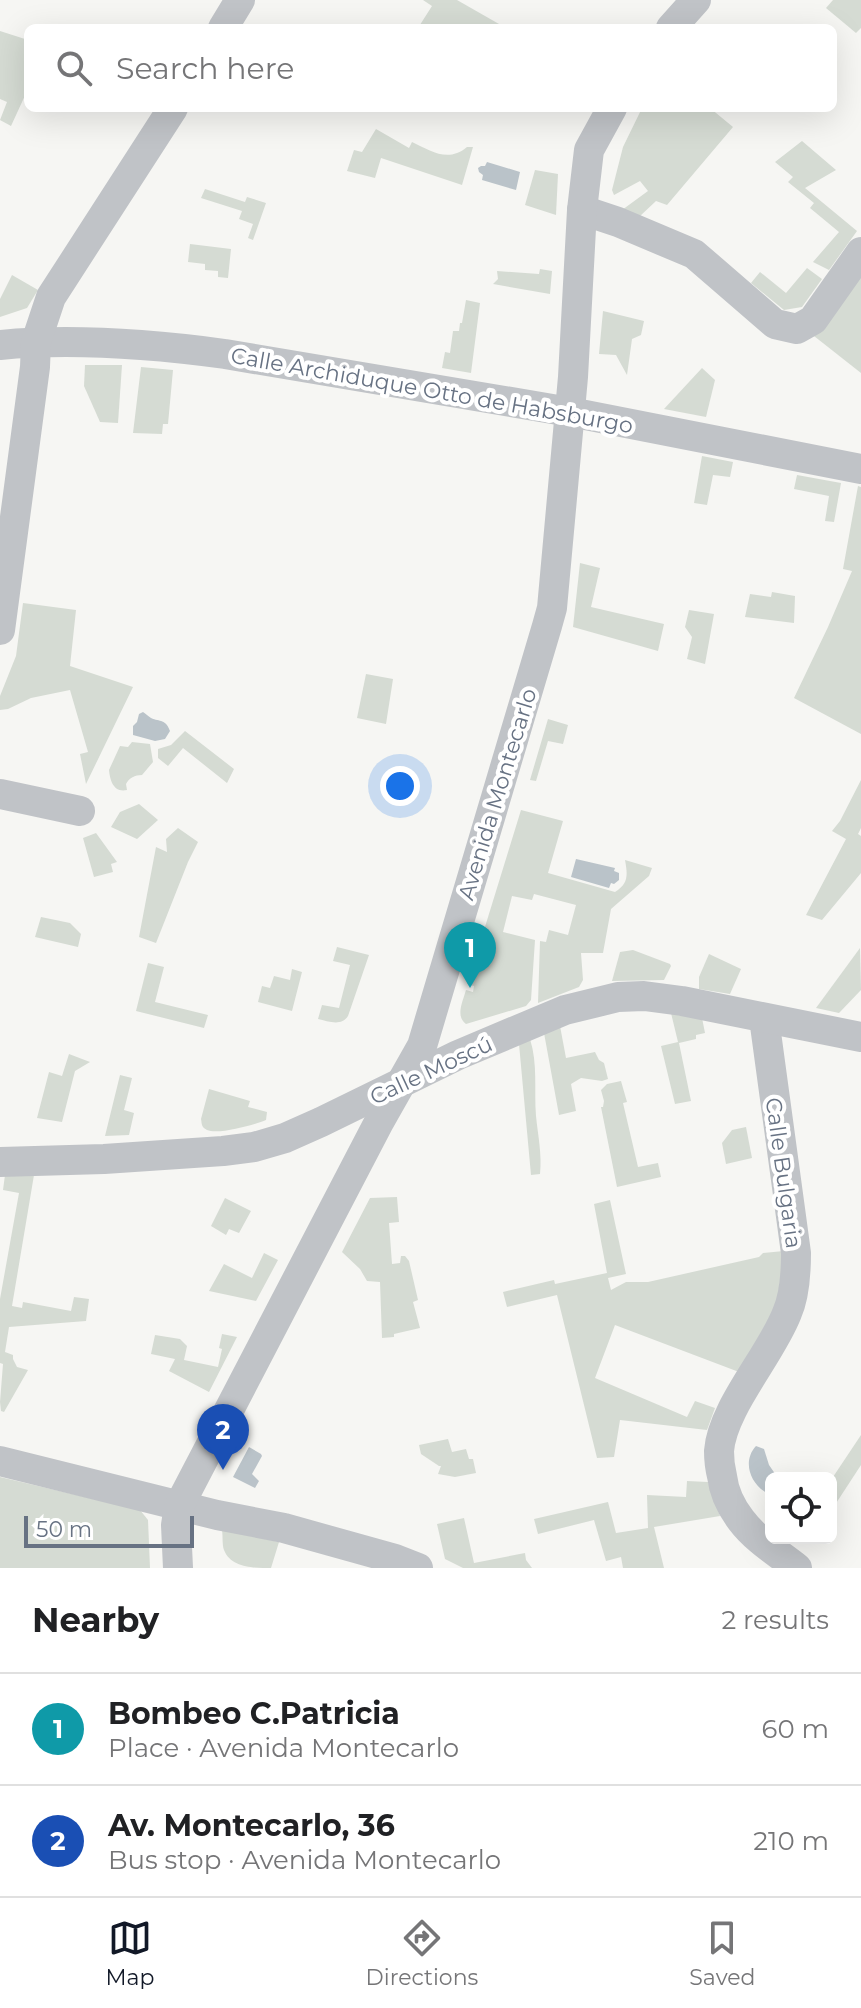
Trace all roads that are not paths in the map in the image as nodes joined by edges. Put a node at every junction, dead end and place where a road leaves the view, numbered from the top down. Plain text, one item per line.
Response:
1 (240, 0) edge
2 (696, 0) edge
3 (225, 24) edge
4 (675, 24) edge
5 (170, 112) edge
6 (610, 112) edge
7 (582, 210) junction
8 (861, 252) edge
9 (36, 342) junction
10 (0, 345) edge
11 (570, 412) junction
12 (861, 469) edge
13 (0, 630) edge
14 (0, 794) edge
15 (80, 811) dead end
16 (764, 1018) junction
17 (861, 1037) edge
18 (401, 1083) junction
19 (0, 1162) edge
20 (0, 1461) edge
21 (179, 1506) junction
22 (178, 1568) edge
23 (418, 1568) edge
24 (797, 1568) edge

1 - 3 street
2 - 4 street
5 - 9 street
6 - 7 street, Avenida Montecarlo
7 - 8 street
7 - 11 street, Avenida Montecarlo
9 - 10 street, Calle Archiduque Otto de Habsburgo
9 - 11 street, Calle Archiduque Otto de Habsburgo
9 - 13 street
11 - 12 street, Calle Archiduque Otto de Habsburgo
11 - 18 street, Avenida Montecarlo
14 - 15 street
16 - 17 street, Calle Moscú
16 - 18 street, Calle Moscú
16 - 24 street, Calle Bulgaria
18 - 19 street, Calle Moscú
18 - 21 street, Avenida Montecarlo
20 - 21 street
21 - 22 street, Avenida Montecarlo
21 - 23 street

